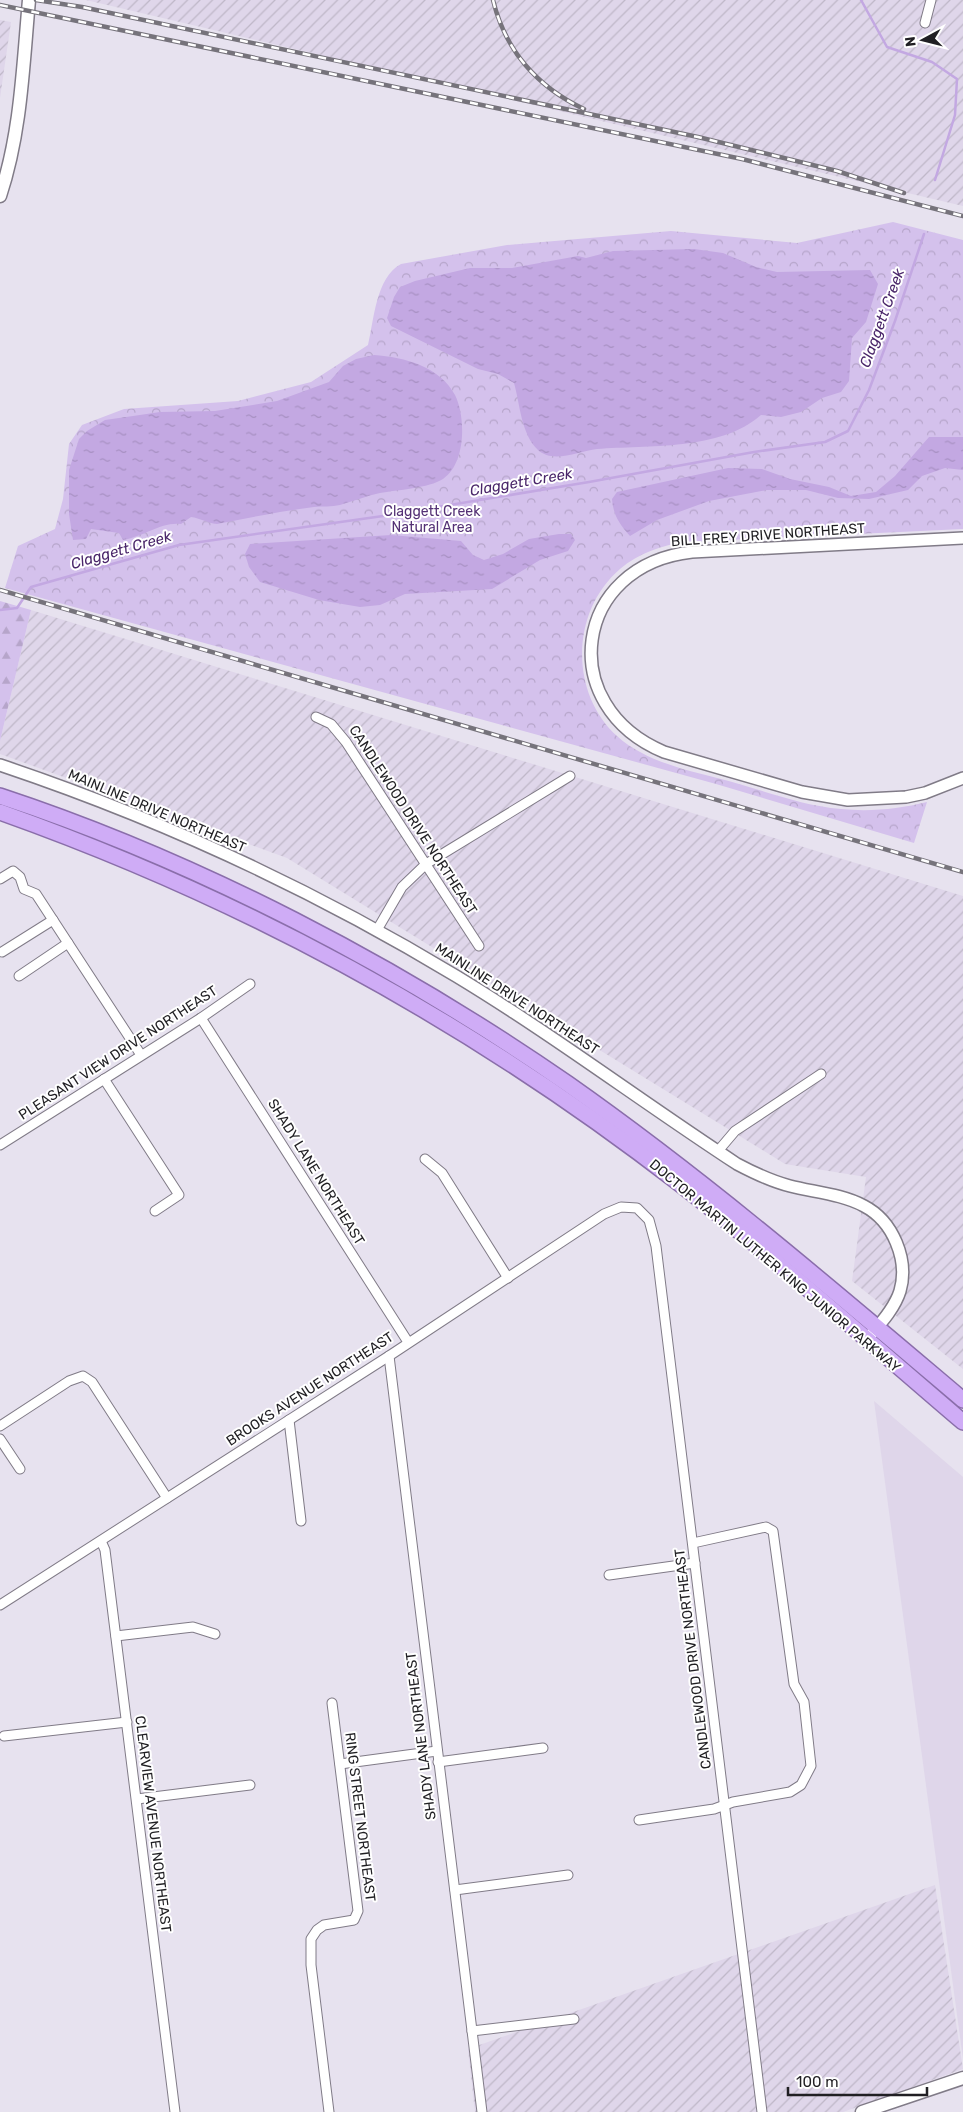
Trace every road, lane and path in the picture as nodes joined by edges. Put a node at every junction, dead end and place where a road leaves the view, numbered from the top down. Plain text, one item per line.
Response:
1 (29, 0) edge
2 (931, 0) edge
3 (925, 23) dead end
4 (0, 196) edge
5 (963, 538) edge
6 (316, 717) dead end
7 (0, 764) edge
8 (570, 776) dead end
9 (963, 778) edge
10 (0, 796) edge
11 (0, 812) edge
12 (426, 864) junction
13 (0, 879) edge
14 (53, 920) junction
15 (377, 930) junction
16 (68, 943) junction
17 (479, 946) dead end
18 (2, 952) dead end
19 (19, 976) dead end
20 (250, 984) dead end
21 (201, 1018) junction
22 (141, 1055) junction
23 (821, 1074) dead end
24 (104, 1079) junction
25 (0, 1146) edge
26 (718, 1151) junction
27 (425, 1159) dead end
28 (637, 1208) joint
29 (155, 1210) dead end
30 (508, 1278) junction
31 (877, 1327) junction
32 (866, 1340) junction
33 (408, 1342) junction
34 (389, 1356) junction
35 (963, 1400) edge
36 (289, 1420) junction
37 (963, 1422) edge
38 (0, 1426) edge
39 (0, 1439) edge
40 (20, 1470) dead end
41 (167, 1498) junction
42 (301, 1521) dead end
43 (101, 1541) junction
44 (693, 1543) junction
45 (695, 1563) junction
46 (609, 1575) dead end
47 (0, 1605) edge
48 (214, 1634) dead end
49 (116, 1636) junction
50 (332, 1703) dead end
51 (127, 1722) junction
52 (4, 1736) dead end
53 (543, 1748) dead end
54 (437, 1751) junction
55 (438, 1762) junction
56 (340, 1764) junction
57 (250, 1785) dead end
58 (136, 1799) junction
59 (725, 1805) junction
60 (639, 1820) dead end
61 (568, 1874) dead end
62 (454, 1890) junction
63 (574, 2019) dead end
64 (472, 2032) junction
65 (963, 2078) edge
66 (878, 2109) edge
67 (175, 2112) edge
68 (329, 2112) edge
69 (482, 2112) edge
70 (762, 2112) edge
71 (862, 2112) edge

1 - 4 main road
2 - 3 street
5 - 9 street, BILL FREY DRIVE NORTHEAST
6 - 12 street, CANDLEWOOD DRIVE NORTHEAST
7 - 15 street, MAINLINE DRIVE NORTHEAST
8 - 12 street
10 - 31 highway, DOCTOR MARTIN LUTHER KING JUNIOR PARKWAY
11 - 32 highway, DOCTOR MARTIN LUTHER KING JUNIOR PARKWAY
12 - 15 street
12 - 17 street, CANDLEWOOD DRIVE NORTHEAST
13 - 14 street
14 - 16 street
14 - 18 street
15 - 26 street, MAINLINE DRIVE NORTHEAST
16 - 19 street
16 - 22 street
20 - 21 street, PLEASANT VIEW DRIVE NORTHEAST
21 - 22 street, PLEASANT VIEW DRIVE NORTHEAST
21 - 33 street, SHADY LANE NORTHEAST
22 - 24 street, PLEASANT VIEW DRIVE NORTHEAST
23 - 26 street
24 - 25 street, PLEASANT VIEW DRIVE NORTHEAST
24 - 29 street
26 - 31 street, MAINLINE DRIVE NORTHEAST
27 - 30 street
28 - 30 street, BROOKS AVENUE NORTHEAST
28 - 44 street, CANDLEWOOD DRIVE NORTHEAST
30 - 33 street, BROOKS AVENUE NORTHEAST
31 - 32 street, MAINLINE DRIVE NORTHEAST
31 - 35 highway, DOCTOR MARTIN LUTHER KING JUNIOR PARKWAY
32 - 37 highway, DOCTOR MARTIN LUTHER KING JUNIOR PARKWAY
33 - 34 street, BROOKS AVENUE NORTHEAST
34 - 36 street, BROOKS AVENUE NORTHEAST
34 - 54 street, SHADY LANE NORTHEAST
36 - 41 street, BROOKS AVENUE NORTHEAST
36 - 42 street
38 - 41 street
39 - 40 street
41 - 43 street, BROOKS AVENUE NORTHEAST
43 - 47 street, BROOKS AVENUE NORTHEAST
43 - 49 street, CLEARVIEW AVENUE NORTHEAST
44 - 45 street, CANDLEWOOD DRIVE NORTHEAST
44 - 59 street
45 - 46 street
45 - 59 street, CANDLEWOOD DRIVE NORTHEAST
48 - 49 street
49 - 51 street, CLEARVIEW AVENUE NORTHEAST
50 - 56 street, RING STREET NORTHEAST
51 - 52 street
51 - 58 street, CLEARVIEW AVENUE NORTHEAST
53 - 55 street
54 - 55 street, SHADY LANE NORTHEAST
54 - 56 street
55 - 62 street, SHADY LANE NORTHEAST
56 - 68 street, RING STREET NORTHEAST
57 - 58 street
58 - 67 street, CLEARVIEW AVENUE NORTHEAST
59 - 60 street
59 - 70 street, CANDLEWOOD DRIVE NORTHEAST
61 - 62 street
62 - 64 street, SHADY LANE NORTHEAST
63 - 64 street
64 - 69 street, SHADY LANE NORTHEAST
65 - 66 main road
66 - 71 main road

